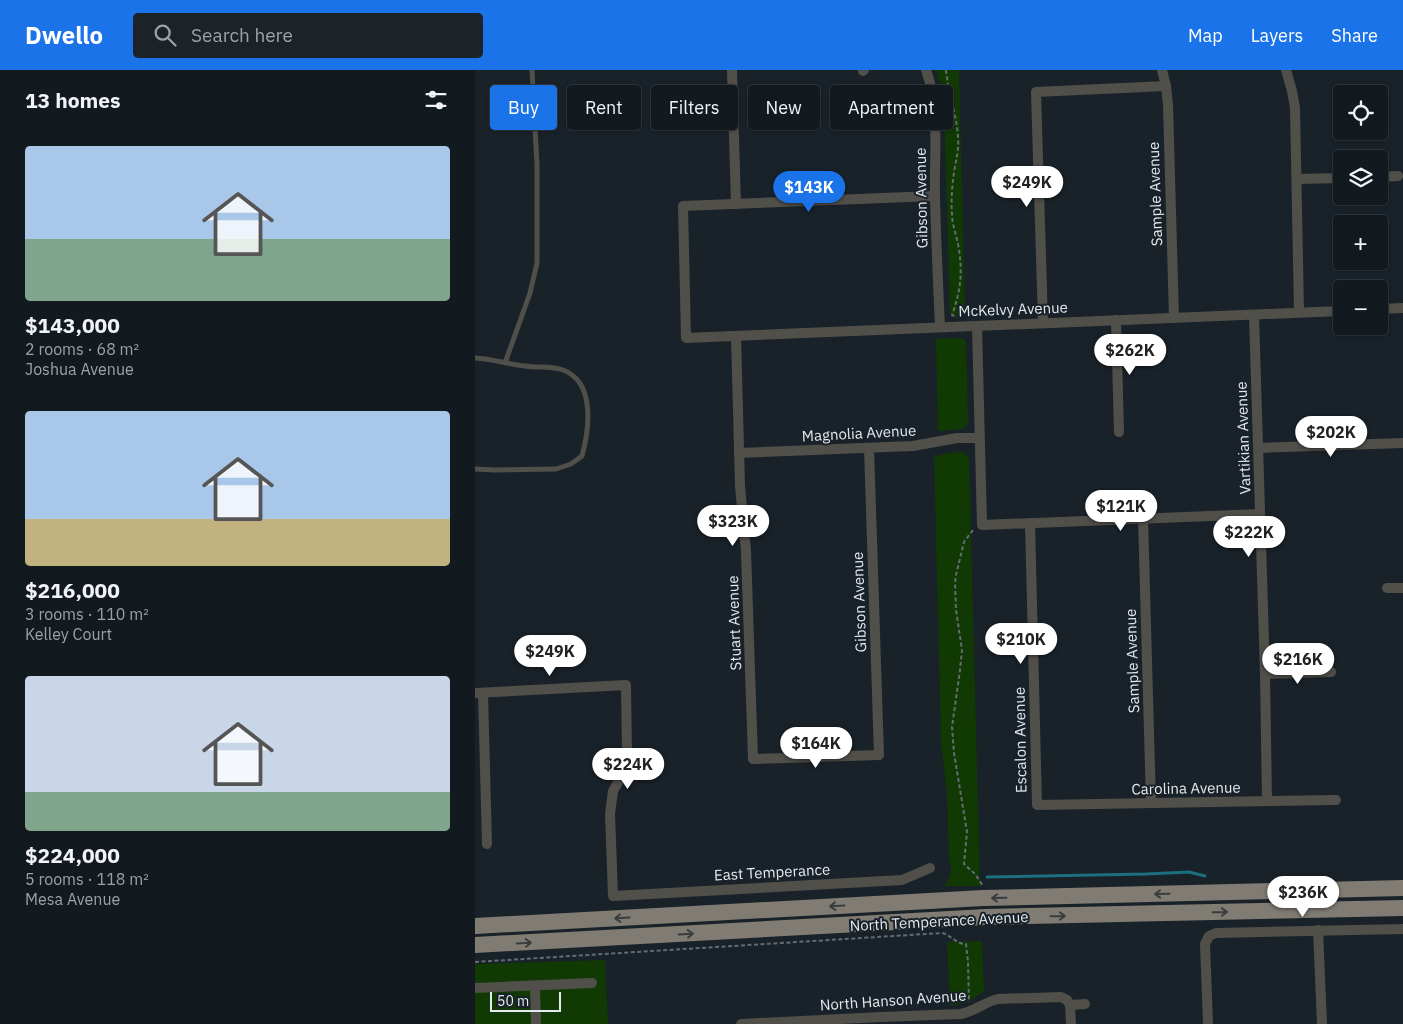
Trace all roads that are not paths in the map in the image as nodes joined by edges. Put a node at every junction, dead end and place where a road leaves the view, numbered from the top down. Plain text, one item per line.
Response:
1 (532, 70) edge
2 (732, 70) edge
3 (926, 70) edge
4 (1162, 70) edge
5 (1286, 70) edge
6 (1166, 86) junction
7 (1398, 176) dead end
8 (1388, 177) edge
9 (1333, 178) edge
10 (1297, 179) junction
11 (935, 196) junction
12 (736, 204) junction
13 (1403, 308) edge
14 (1388, 309) edge
15 (1333, 311) edge
16 (1299, 312) junction
17 (1254, 315) junction
18 (1174, 318) junction
19 (1116, 320) junction
20 (1043, 323) junction
21 (977, 326) junction
22 (940, 327) junction
23 (736, 336) junction
24 (475, 358) edge
25 (505, 363) junction
26 (1119, 432) dead end
27 (979, 438) junction
28 (1403, 443) edge
29 (869, 448) junction
30 (1259, 448) junction
31 (739, 453) junction
32 (475, 469) edge
33 (1260, 514) junction
34 (1143, 518) junction
35 (1030, 523) junction
36 (1387, 588) dead end
37 (1403, 588) edge
38 (1331, 672) dead end
39 (1265, 674) junction
40 (479, 693) edge
41 (753, 759) joint
42 (1336, 800) dead end
43 (1267, 801) junction
44 (1151, 803) junction
45 (1037, 805) joint
46 (487, 844) dead end
47 (930, 868) dead end
48 (1403, 888) edge
49 (1403, 908) edge
50 (475, 926) edge
51 (1403, 929) edge
52 (1319, 930) junction
53 (475, 946) edge
54 (592, 983) dead end
55 (535, 986) junction
56 (475, 988) edge
57 (1085, 1004) dead end
58 (1070, 1005) junction
59 (881, 1020) edge
60 (536, 1024) edge
61 (743, 1024) edge
62 (1071, 1024) edge
63 (1208, 1024) edge
64 (1322, 1024) edge

1 - 25 lane
2 - 12 street
3 - 11 street, Gibson Avenue
4 - 6 street, Sample Avenue
5 - 10 street
6 - 18 street, Sample Avenue
6 - 20 street
7 - 8 street
9 - 10 street
10 - 16 street
11 - 12 street
11 - 22 street, Gibson Avenue
12 - 23 street, McKelvy Avenue
13 - 14 street
15 - 16 street, McKelvy Avenue
16 - 17 street, McKelvy Avenue
17 - 18 street, McKelvy Avenue
17 - 30 street, Vartikian Avenue
18 - 19 street, McKelvy Avenue
19 - 20 street, McKelvy Avenue
19 - 26 street
20 - 21 street, McKelvy Avenue
21 - 22 street, McKelvy Avenue
21 - 27 street
22 - 23 street, McKelvy Avenue
23 - 31 street, Stuart Avenue
24 - 25 lane
25 - 32 lane
27 - 29 street, Magnolia Avenue
27 - 35 street
28 - 30 street
29 - 31 street, Magnolia Avenue
29 - 41 street, Gibson Avenue
30 - 33 street, Vartikian Avenue
31 - 41 street, Stuart Avenue
33 - 34 street
33 - 39 street, Vartikian Avenue
34 - 35 street
34 - 44 street, Sample Avenue
35 - 45 street, Escalon Avenue
36 - 37 street
38 - 39 street
39 - 43 street, Vartikian Avenue
40 - 46 street
40 - 47 street, East Temperance
42 - 43 street, Carolina Avenue
43 - 44 street, Carolina Avenue
44 - 45 street, Carolina Avenue
48 -> 50 main road, North Temperance Avenue
53 -> 49 main road, North Temperance Avenue
51 - 52 street
52 - 63 street
52 - 64 street
54 - 55 street
55 - 56 street
55 - 60 street
57 - 58 street
58 - 59 street, North Hanson Avenue
58 - 62 street
59 - 61 street, North Hanson Avenue

